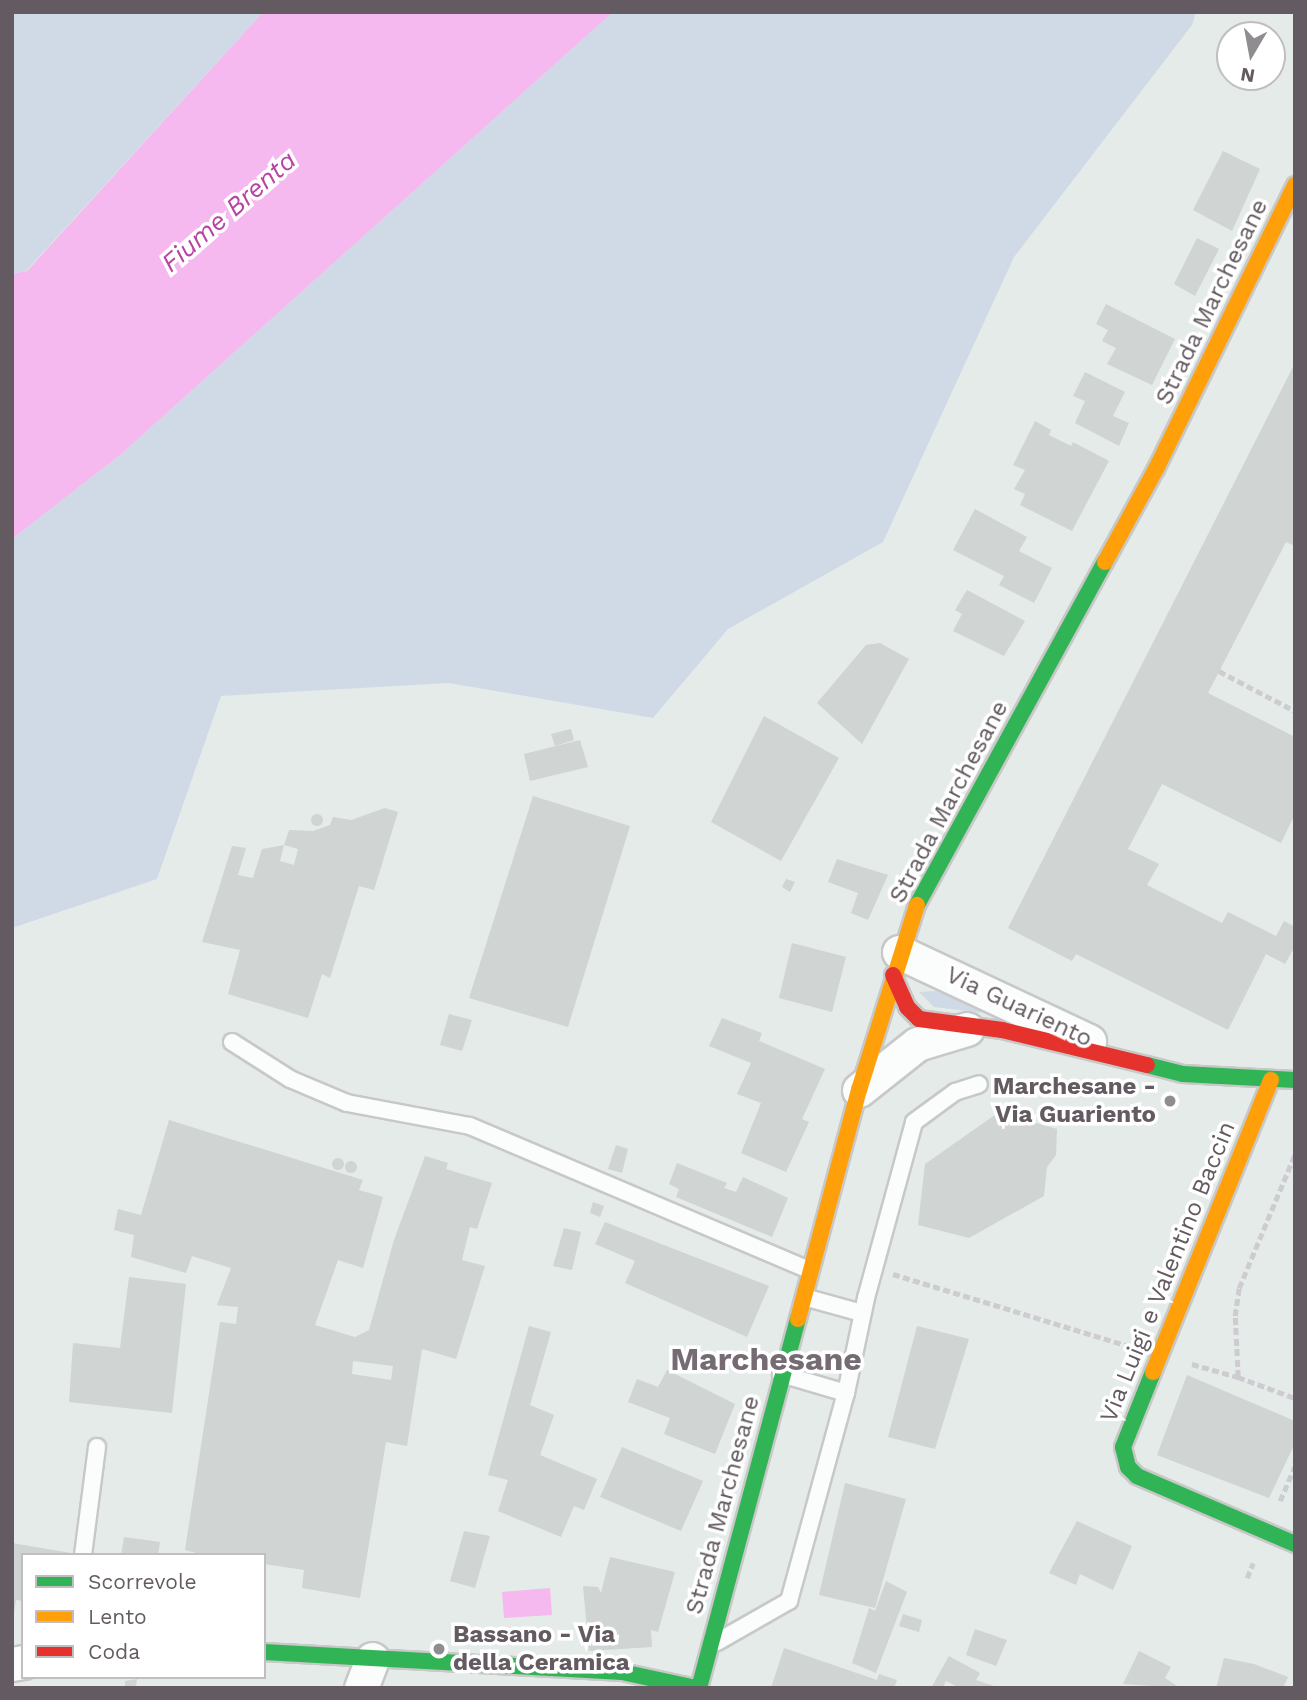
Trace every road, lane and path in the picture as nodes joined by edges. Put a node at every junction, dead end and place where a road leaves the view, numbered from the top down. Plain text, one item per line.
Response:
1 (1295, 185) edge
2 (1219, 671) dead end
3 (1295, 711) edge
4 (896, 963) junction
5 (974, 1028) junction
6 (232, 1042) dead end
7 (1139, 1064) junction
8 (1271, 1080) junction
9 (1295, 1080) edge
10 (979, 1084) dead end
11 (859, 1090) junction
12 (1295, 1154) edge
13 (810, 1270) junction
14 (884, 1271) dead end
15 (803, 1296) junction
16 (862, 1313) junction
17 (1138, 1349) dead end
18 (1188, 1363) dead end
19 (781, 1374) junction
20 (1238, 1377) junction
21 (846, 1393) junction
22 (1295, 1398) edge
23 (97, 1447) dead end
24 (1295, 1466) edge
25 (1279, 1503) dead end
26 (1295, 1544) edge
27 (83, 1553) edge
28 (710, 1647) junction
29 (266, 1652) edge
30 (367, 1674) edge
31 (697, 1688) edge

1 - 4 main road, Strada Marchesane
2 - 3 path
4 - 5 main road, Via Guariento
4 - 7 street, Via Guariento
4 - 11 main road, Strada Marchesane
5 - 7 main road, Via Guariento
5 - 11 street, Via Guariento
6 - 13 lane
7 - 8 main road, Via Guariento
8 - 9 main road, Via Guariento
8 - 26 main road, Via Luigi e Valentino Baccin
10 - 16 lane
11 - 13 main road, Strada Marchesane
12 - 20 path
13 - 15 main road, Strada Marchesane
14 - 17 path
15 - 16 lane
15 - 19 main road, Strada Marchesane
16 - 21 lane
18 - 20 path
19 - 21 lane
19 - 28 main road, Strada Marchesane
20 - 22 path
21 - 28 lane
23 - 27 lane
24 - 25 path
28 - 31 main road, Strada Marchesane
29 - 30 main road
30 - 31 main road

